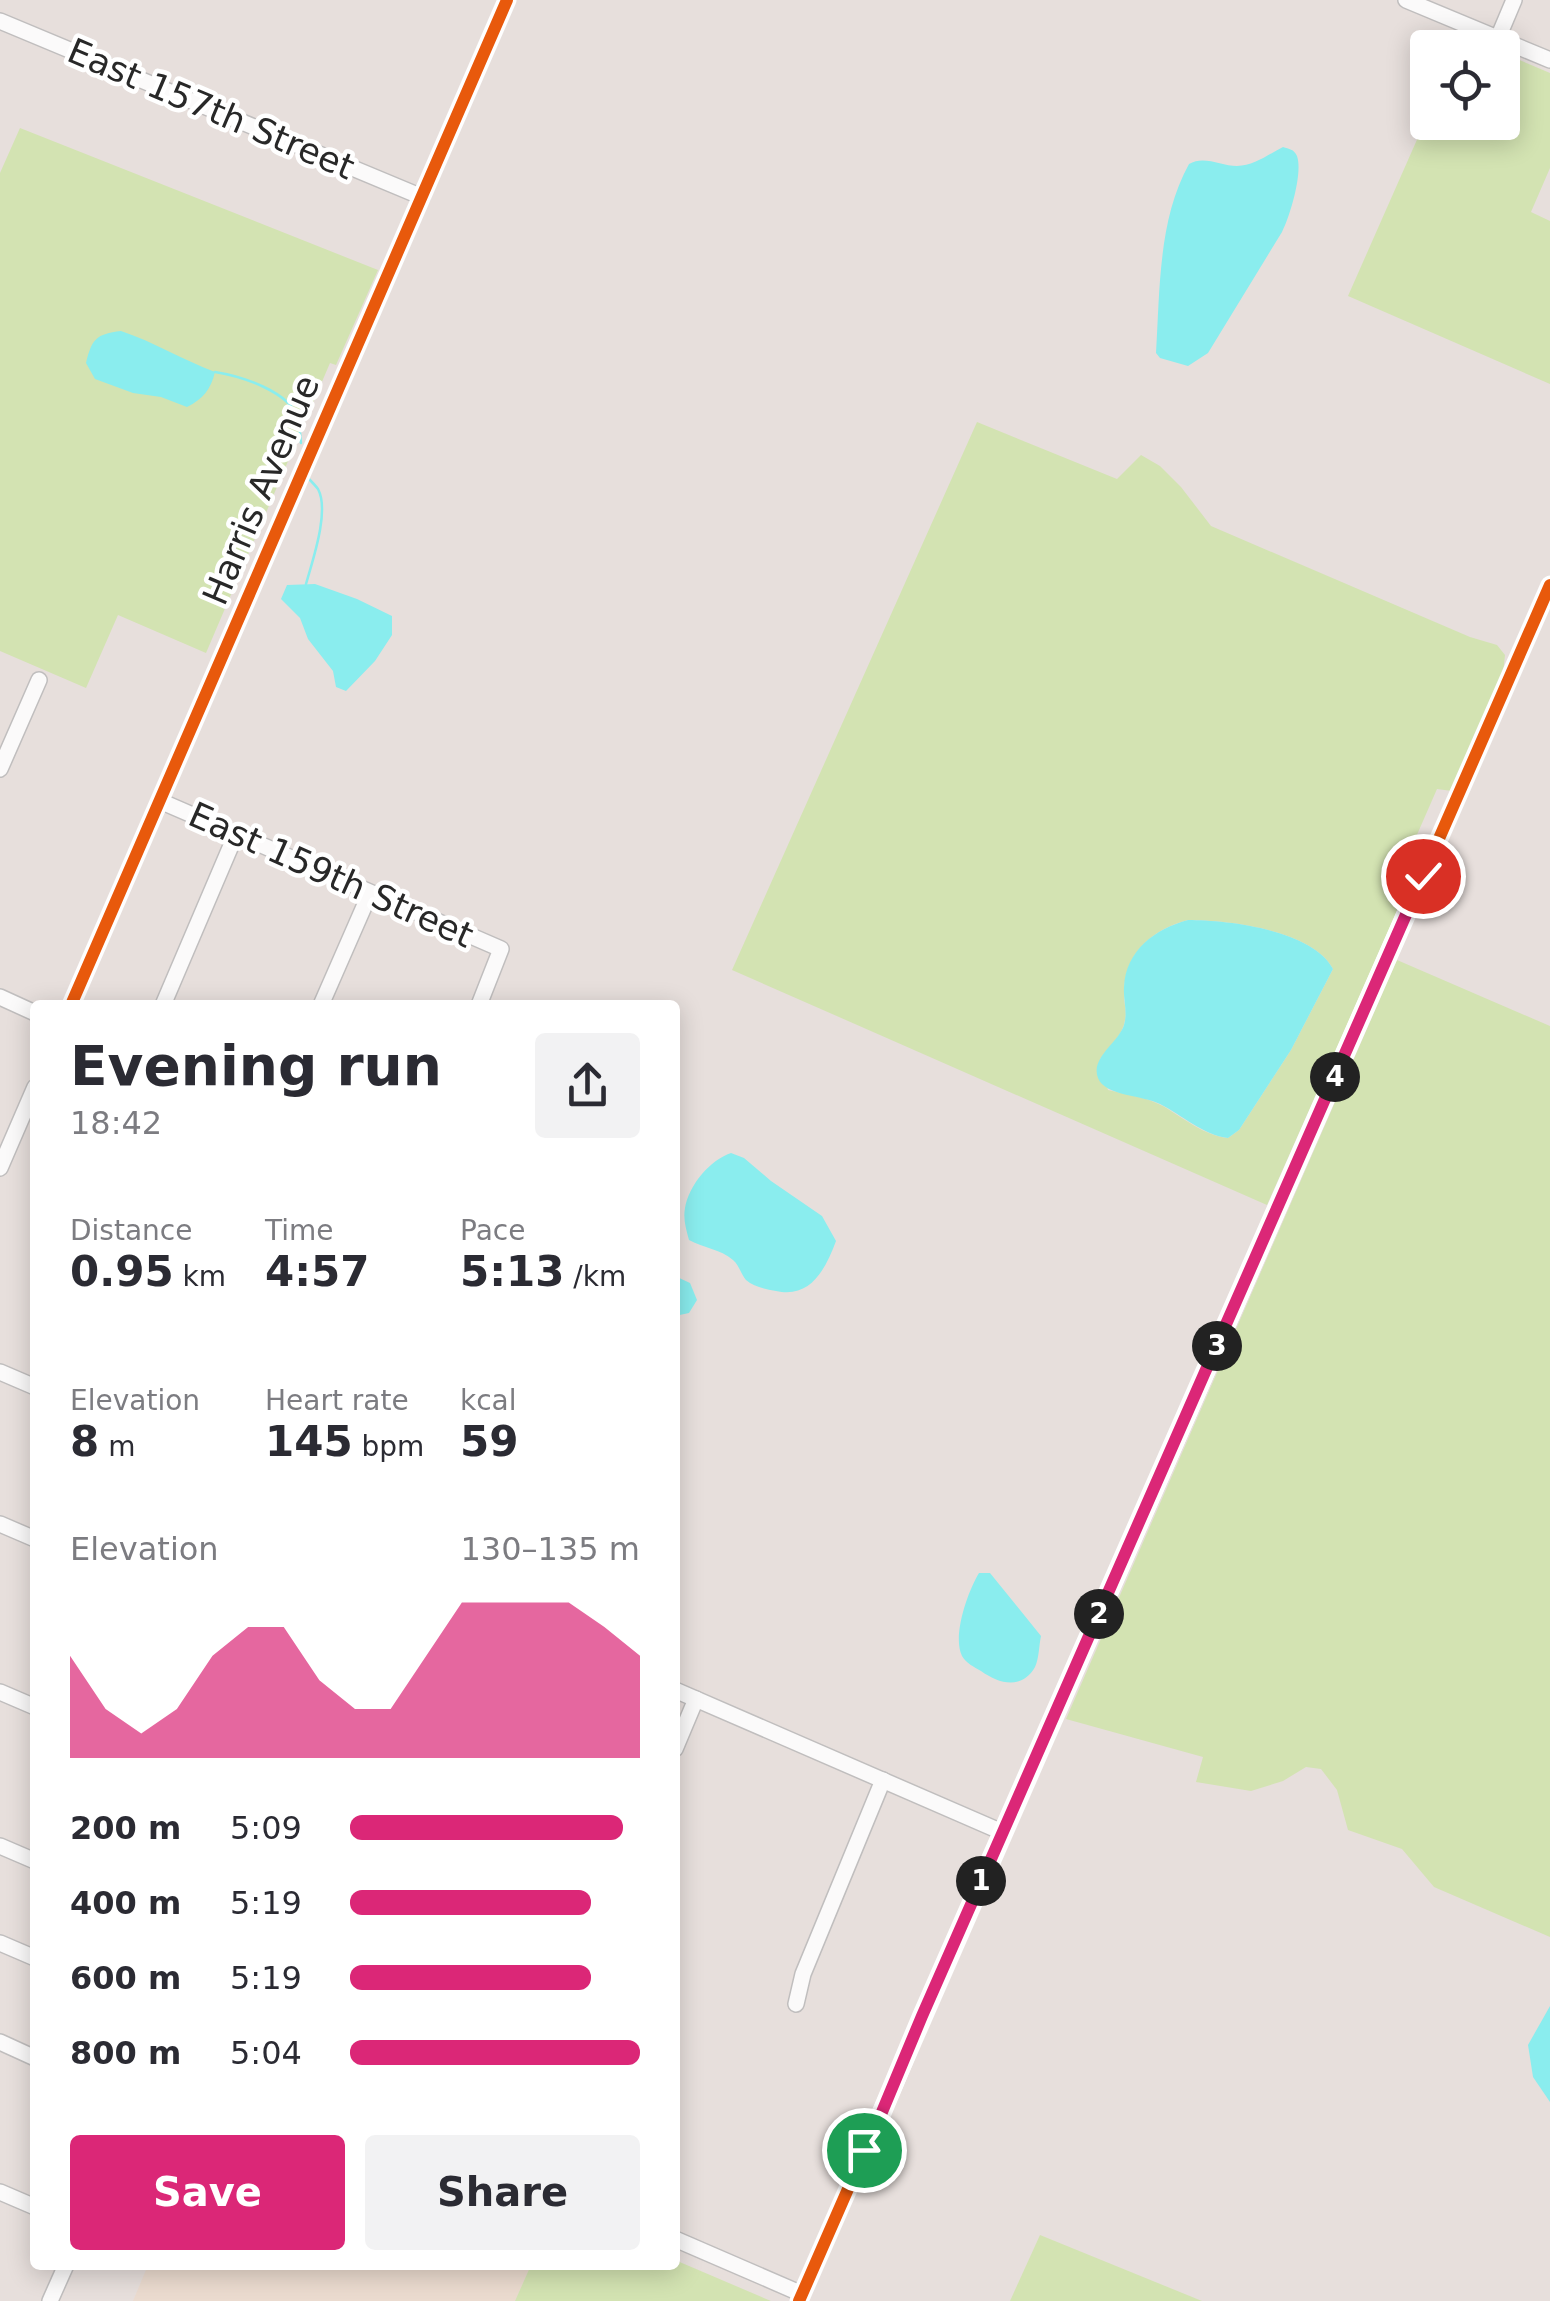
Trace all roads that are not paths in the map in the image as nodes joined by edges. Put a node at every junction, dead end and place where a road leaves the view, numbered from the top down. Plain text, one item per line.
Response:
1 (507, 0) edge
2 (1406, 0) edge
3 (1514, 0) edge
4 (0, 21) edge
5 (1479, 30) edge
6 (1501, 30) edge
7 (1520, 47) edge
8 (1550, 60) edge
9 (422, 197) junction
10 (1550, 585) edge
11 (39, 680) dead end
12 (0, 769) edge
13 (160, 801) junction
14 (236, 834) junction
15 (370, 892) junction
16 (0, 997) edge
17 (73, 1000) edge
18 (165, 1000) edge
19 (323, 1000) edge
20 (481, 1000) edge
21 (30, 1011) edge
22 (30, 1103) edge
23 (0, 1168) edge
24 (0, 1372) edge
25 (30, 1385) edge
26 (0, 1524) edge
27 (30, 1537) edge
28 (0, 1692) edge
29 (680, 1692) edge
30 (696, 1700) junction
31 (30, 1705) edge
32 (680, 1737) edge
33 (882, 1780) junction
34 (1002, 1832) junction
35 (0, 1846) edge
36 (30, 1859) edge
37 (0, 1943) edge
38 (30, 1956) edge
39 (796, 2004) dead end
40 (0, 2042) edge
41 (30, 2056) edge
42 (0, 2192) edge
43 (30, 2205) edge
44 (680, 2241) edge
45 (64, 2270) edge
46 (800, 2298) edge
47 (50, 2301) edge

1 - 9 street, Harris Avenue
2 - 5 street
3 - 6 street
4 - 9 street, East 157th Street
7 - 8 street
9 - 13 street, Harris Avenue
10 - 34 street
11 - 12 street
13 - 14 street, East 159th Street
13 - 17 street, Harris Avenue
14 - 15 street, East 159th Street
14 - 18 street
15 - 19 street
15 - 20 street, East 159th Street
16 - 21 street
22 - 23 street
24 - 25 street
26 - 27 street
28 - 31 street
29 - 30 street
30 - 32 street
30 - 33 street
33 - 34 street
33 - 39 street
34 - 46 street
35 - 36 street
37 - 38 street
40 - 41 street
42 - 43 street
44 - 46 street
45 - 47 street

